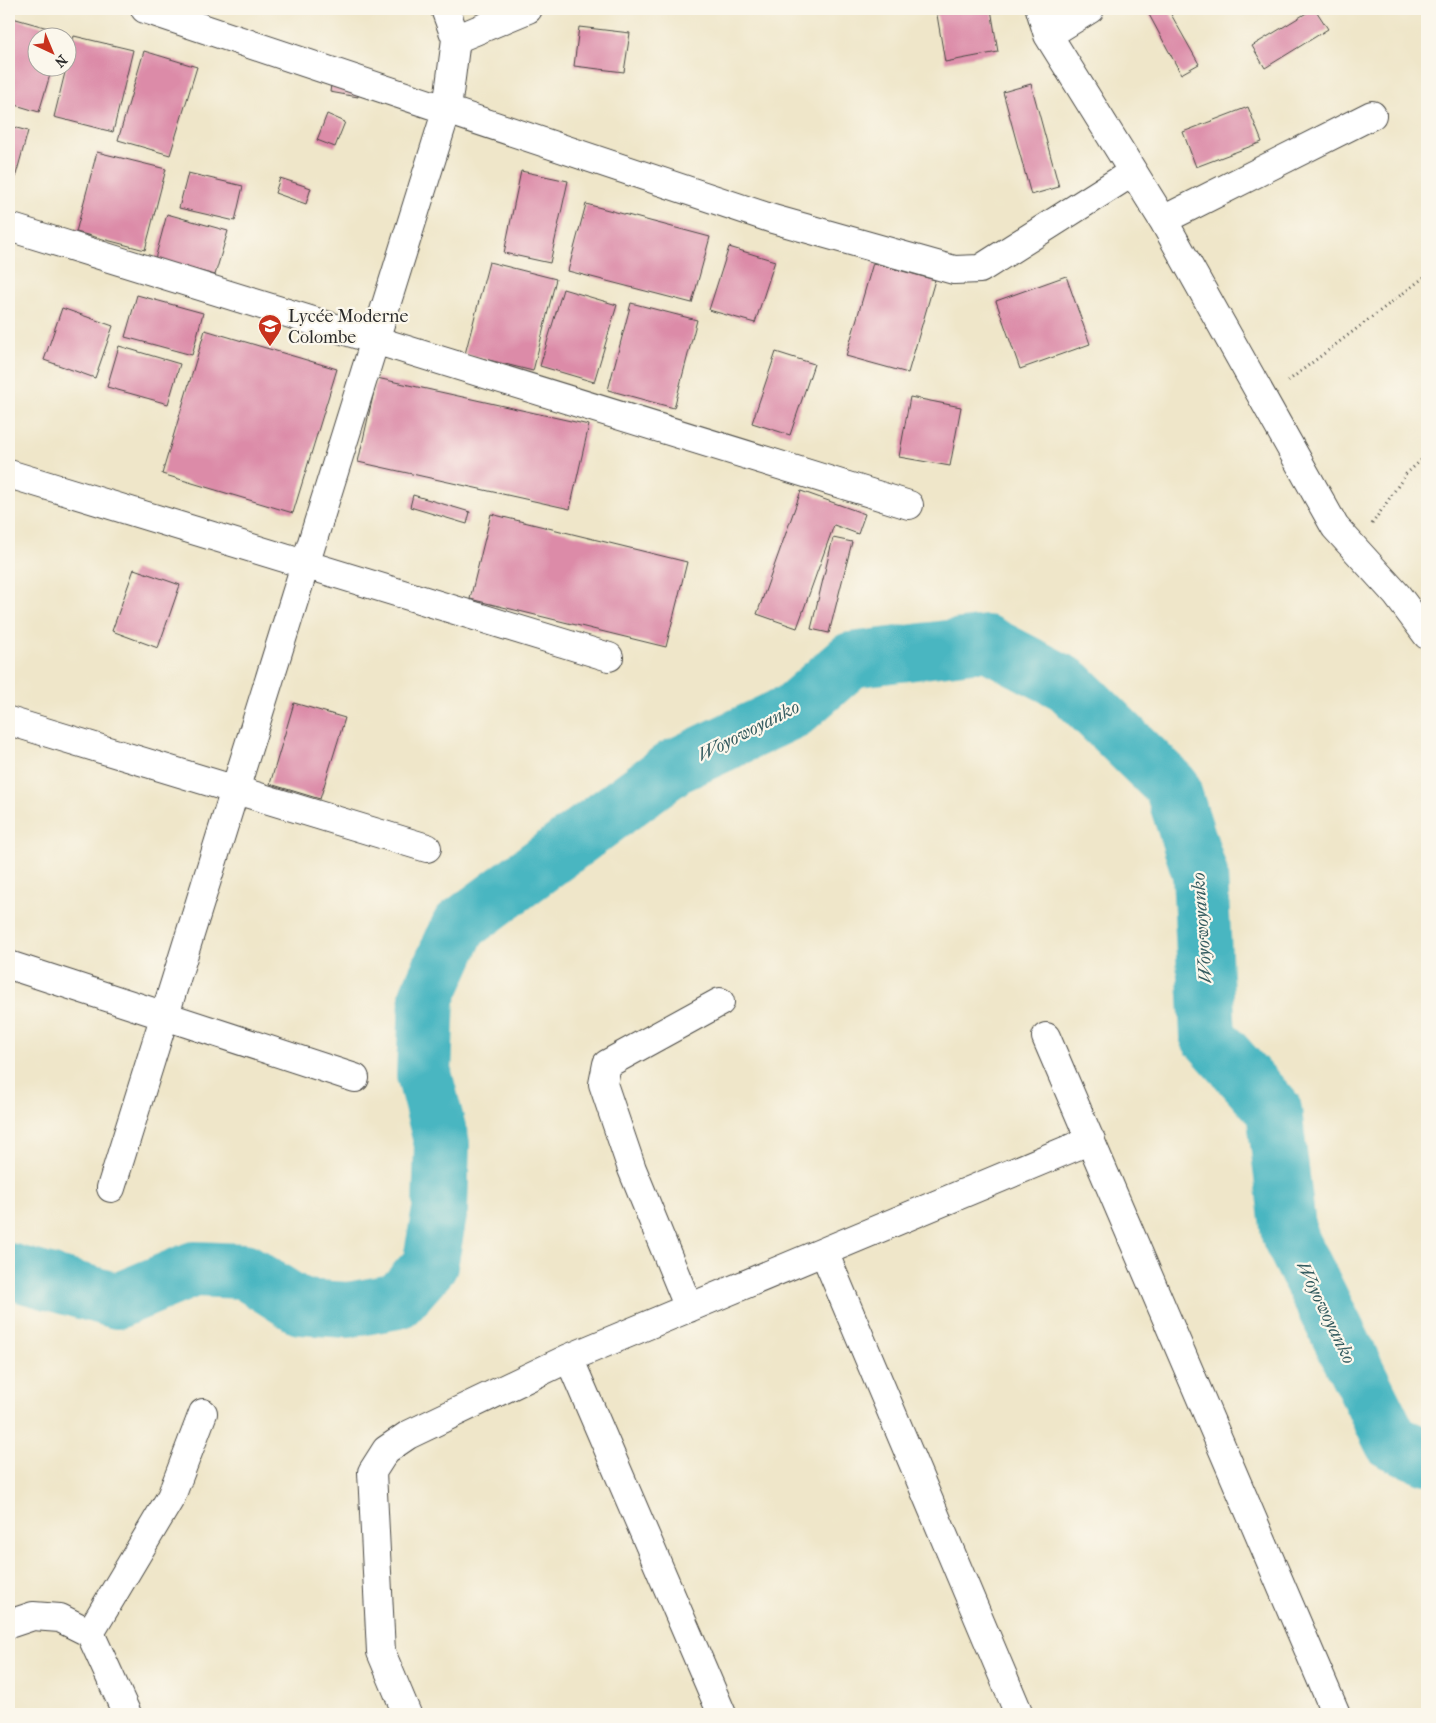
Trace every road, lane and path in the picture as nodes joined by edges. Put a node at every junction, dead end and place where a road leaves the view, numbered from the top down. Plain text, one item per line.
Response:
1 (150, 9) edge
2 (445, 9) edge
3 (528, 9) edge
4 (1040, 9) edge
5 (1090, 9) edge
6 (1048, 35) junction
7 (456, 39) junction
8 (447, 110) junction
9 (1372, 115) dead end
10 (1133, 172) junction
11 (1163, 220) junction
12 (9, 227) edge
13 (1427, 275) edge
14 (375, 340) junction
15 (1264, 399) junction
16 (1427, 455) edge
17 (9, 474) edge
18 (909, 505) dead end
19 (1356, 550) junction
20 (305, 564) junction
21 (1427, 635) edge
22 (608, 657) dead end
23 (9, 721) edge
24 (235, 790) junction
25 (427, 848) dead end
26 (9, 965) edge
27 (720, 1002) dead end
28 (164, 1016) junction
29 (1046, 1037) dead end
30 (355, 1078) dead end
31 (1091, 1140) junction
32 (111, 1188) dead end
33 (824, 1252) junction
34 (689, 1308) junction
35 (569, 1358) junction
36 (203, 1413) dead end
37 (9, 1624) edge
38 (90, 1633) junction
39 (127, 1714) edge
40 (407, 1714) edge
41 (722, 1714) edge
42 (1018, 1714) edge
43 (1336, 1714) edge

1 - 8 street
2 - 7 street
3 - 7 street
4 - 6 street
5 - 6 street
6 - 10 street
7 - 8 street
8 - 10 street
8 - 14 street
9 - 11 street
10 - 11 street
11 - 15 street
12 - 14 street
13 - 15 path
14 - 18 street
14 - 20 street
15 - 19 street
16 - 19 path
17 - 20 street
19 - 21 street
20 - 22 street
20 - 24 street
23 - 24 street
24 - 25 street
24 - 28 street
26 - 28 street
27 - 34 street
28 - 30 street
28 - 32 street
29 - 31 street
31 - 33 street
31 - 43 street
33 - 34 street
33 - 42 street
34 - 35 street
35 - 40 street
35 - 41 street
36 - 38 street
37 - 38 street
38 - 39 street

